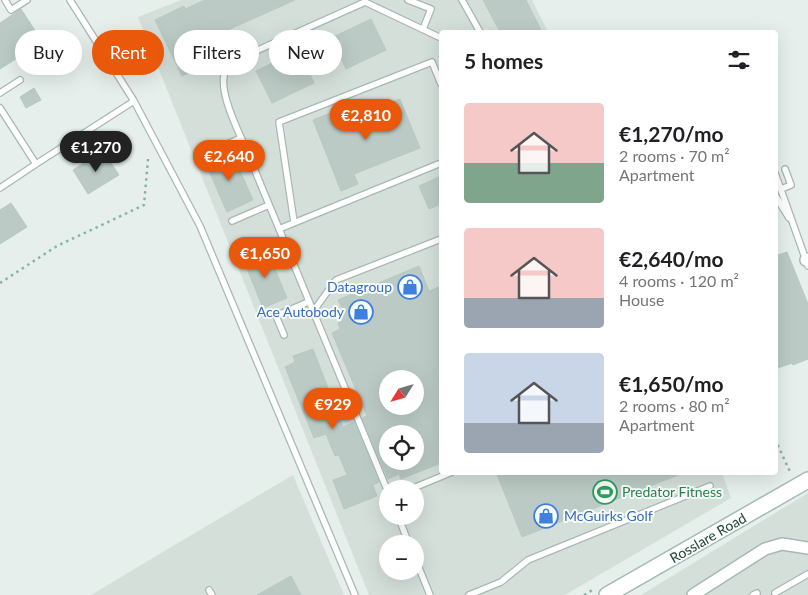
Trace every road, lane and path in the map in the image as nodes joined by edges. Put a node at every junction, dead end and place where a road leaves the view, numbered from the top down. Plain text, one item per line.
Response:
1 (5, 0) edge
2 (27, 0) edge
3 (70, 0) edge
4 (408, 0) edge
5 (462, 0) edge
6 (365, 1) edge
7 (423, 29) junction
8 (479, 30) edge
9 (439, 37) edge
10 (439, 79) edge
11 (20, 80) dead end
12 (0, 93) edge
13 (134, 102) junction
14 (0, 108) edge
15 (241, 138) junction
16 (212, 151) dead end
17 (148, 159) dead end
18 (36, 164) junction
19 (439, 164) edge
20 (785, 169) dead end
21 (778, 181) edge
22 (0, 188) edge
23 (781, 189) junction
24 (778, 200) edge
25 (269, 205) junction
26 (789, 218) junction
27 (232, 221) dead end
28 (294, 222) junction
29 (279, 229) junction
30 (439, 240) edge
31 (807, 262) edge
32 (0, 283) edge
33 (308, 302) junction
34 (312, 313) junction
35 (284, 335) dead end
36 (778, 446) edge
37 (788, 469) dead end
38 (445, 475) edge
39 (383, 480) edge
40 (808, 480) edge
41 (424, 484) edge
42 (710, 486) dead end
43 (808, 548) edge
44 (808, 574) edge
45 (424, 580) edge
46 (775, 593) dead end
47 (355, 595) edge
48 (430, 595) edge
49 (469, 595) edge
50 (607, 595) edge
51 (693, 595) edge

1 - 2 lane
3 - 13 lane
4 - 7 lane
5 - 8 lane
6 - 7 lane
6 - 15 lane
7 - 9 lane
10 - 28 lane
11 - 12 lane
13 - 18 lane
13 - 47 lane
14 - 18 lane
15 - 16 lane
15 - 25 lane
17 - 32 path
18 - 22 lane
19 - 28 lane
20 - 23 lane
21 - 23 lane
23 - 26 lane
24 - 26 lane
25 - 27 lane
25 - 29 lane
26 - 31 lane
28 - 29 lane
29 - 33 lane
30 - 34 lane
33 - 34 lane
33 - 35 lane
34 - 39 lane
36 - 37 path
38 - 41 lane
40 - 50 main road, Rosslare Road
42 - 49 lane
43 - 51 street
44 - 46 lane
45 - 48 lane

